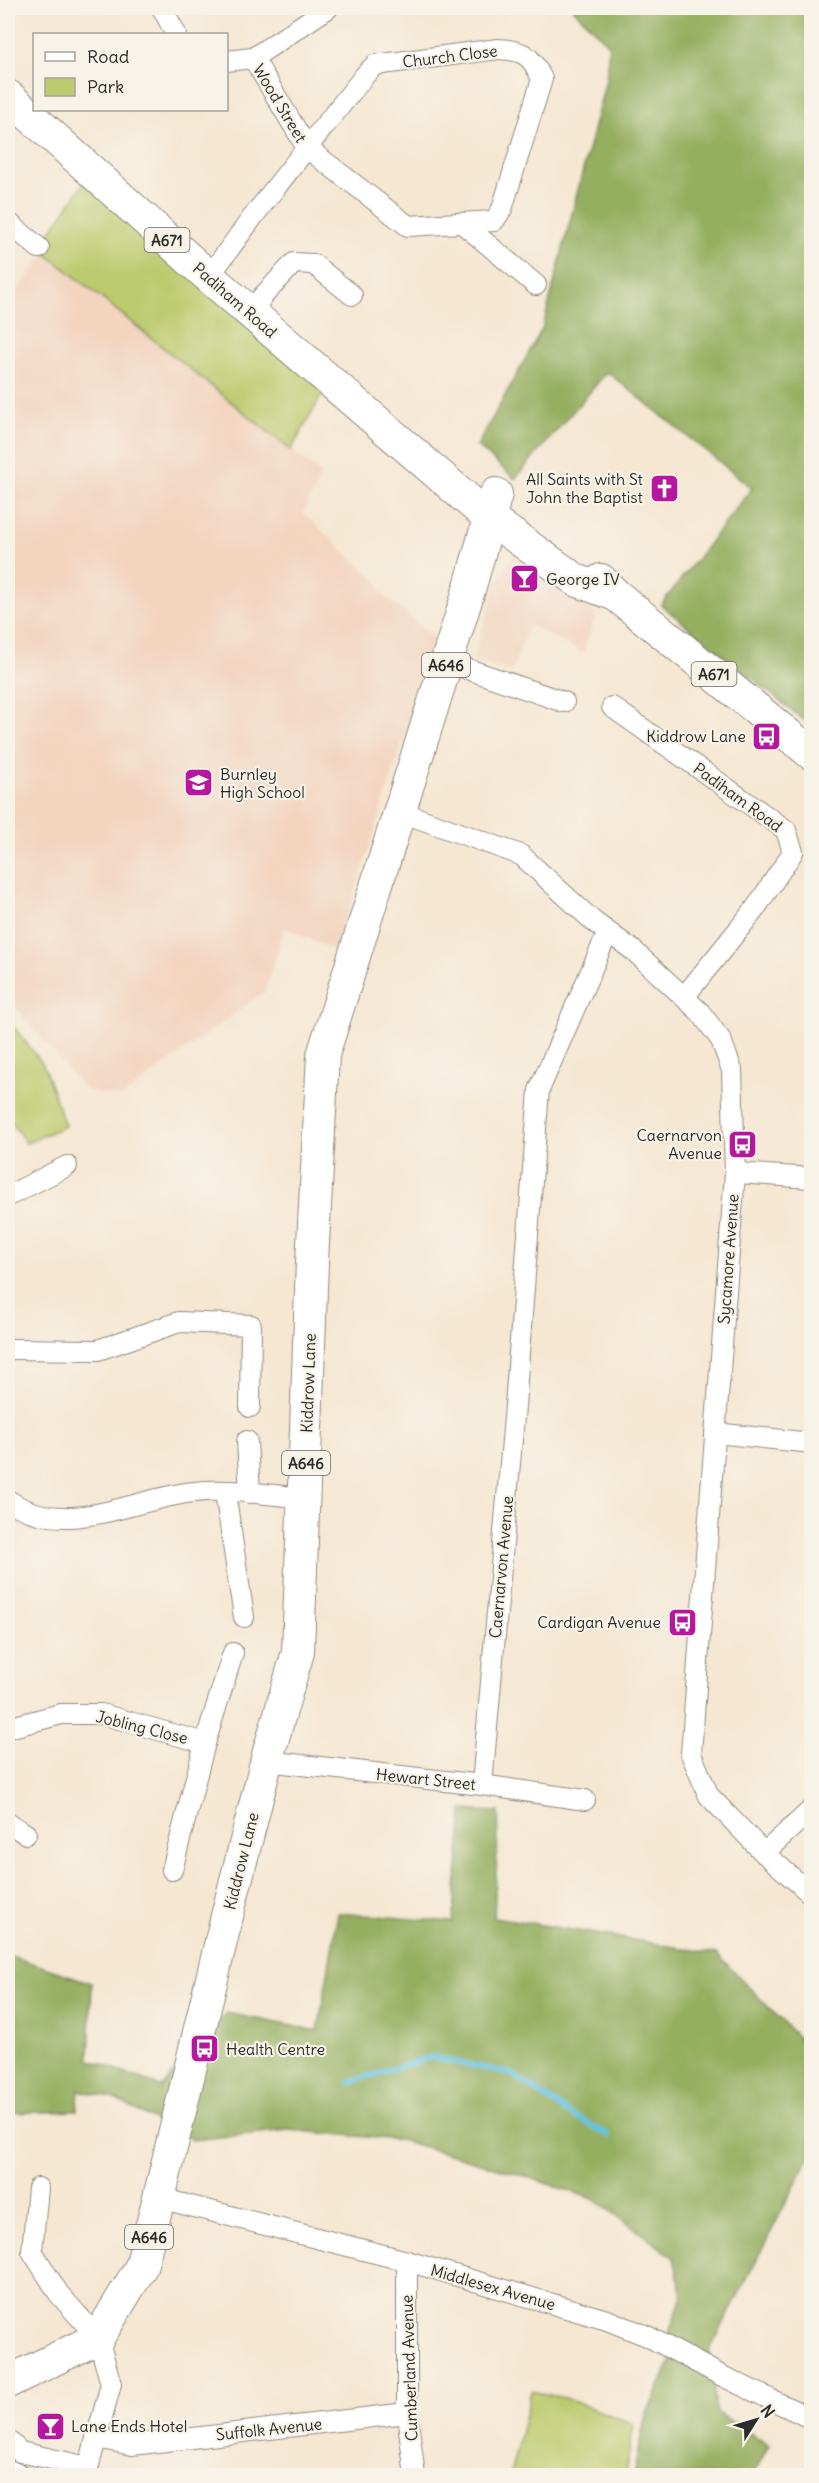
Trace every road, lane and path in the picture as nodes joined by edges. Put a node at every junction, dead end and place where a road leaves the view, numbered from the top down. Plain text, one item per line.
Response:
1 (162, 8) edge
2 (328, 8) edge
3 (176, 33) edge
4 (254, 58) junction
5 (228, 61) edge
6 (8, 96) edge
7 (307, 148) junction
8 (8, 222) edge
9 (462, 223) junction
10 (39, 248) dead end
11 (209, 277) junction
12 (536, 285) dead end
13 (352, 295) dead end
14 (251, 314) junction
15 (493, 506) junction
16 (447, 662) junction
17 (564, 702) dead end
18 (612, 707) dead end
19 (812, 754) edge
20 (401, 812) junction
21 (608, 932) junction
22 (684, 997) junction
23 (67, 1166) dead end
24 (735, 1173) junction
25 (812, 1178) edge
26 (8, 1197) edge
27 (8, 1349) edge
28 (250, 1407) dead end
29 (715, 1433) junction
30 (247, 1441) dead end
31 (812, 1443) edge
32 (225, 1492) junction
33 (250, 1493) junction
34 (305, 1498) junction
35 (8, 1500) edge
36 (244, 1617) dead end
37 (233, 1653) dead end
38 (8, 1728) edge
39 (205, 1743) junction
40 (266, 1761) junction
41 (482, 1785) junction
42 (585, 1800) dead end
43 (812, 1809) edge
44 (8, 1823) edge
45 (26, 1834) dead end
46 (764, 1853) junction
47 (172, 1869) dead end
48 (812, 1895) edge
49 (38, 2188) dead end
50 (159, 2198) junction
51 (407, 2261) junction
52 (98, 2338) junction
53 (8, 2382) edge
54 (407, 2413) junction
55 (812, 2419) edge
56 (96, 2438) junction
57 (8, 2440) edge
58 (8, 2470) edge
59 (87, 2471) edge
60 (23, 2475) edge
61 (415, 2475) edge

1 - 3 street
2 - 4 street
4 - 5 street
4 - 7 street, Wood Street
6 - 11 main road, Padiham Road / A671
7 - 9 street, Church Close
7 - 9 street, Church Close
7 - 11 street, Church Close
8 - 10 street
9 - 12 street
11 - 14 main road, Padiham Road / A671
13 - 14 street
14 - 15 main road, Padiham Road / A671
15 - 16 main road, Kiddrow Lane / A646
15 - 19 main road, Padiham Road / A671
16 - 17 street
16 - 20 main road, Kiddrow Lane / A646
18 - 22 street, Padiham Road
20 - 21 street, Sycamore Avenue
20 - 34 main road, Kiddrow Lane / A646
21 - 22 street, Sycamore Avenue
21 - 41 street, Caernarvon Avenue
22 - 24 street, Sycamore Avenue
23 - 26 street
24 - 25 street
24 - 29 street, Sycamore Avenue
27 - 28 street
29 - 31 street
29 - 46 street, Sycamore Avenue
30 - 33 street
32 - 33 street
32 - 35 street
32 - 36 street
33 - 34 street
34 - 40 main road, Kiddrow Lane / A646
37 - 39 street
38 - 39 street, Jobling Close
39 - 47 street
40 - 41 street, Hewart Street
40 - 50 main road, Kiddrow Lane / A646
41 - 42 street, Hewart Street
43 - 46 street
44 - 45 street
46 - 48 street, Sycamore Avenue
49 - 52 street
50 - 51 street, Middlesex Avenue
50 - 52 main road, Kiddrow Lane / A646
51 - 54 street, Cumberland Avenue
51 - 55 street, Middlesex Avenue
52 - 53 main road
52 - 56 street
54 - 56 street, Suffolk Avenue
54 - 61 street, Cumberland Avenue
56 - 59 street
57 - 59 street
58 - 60 street

